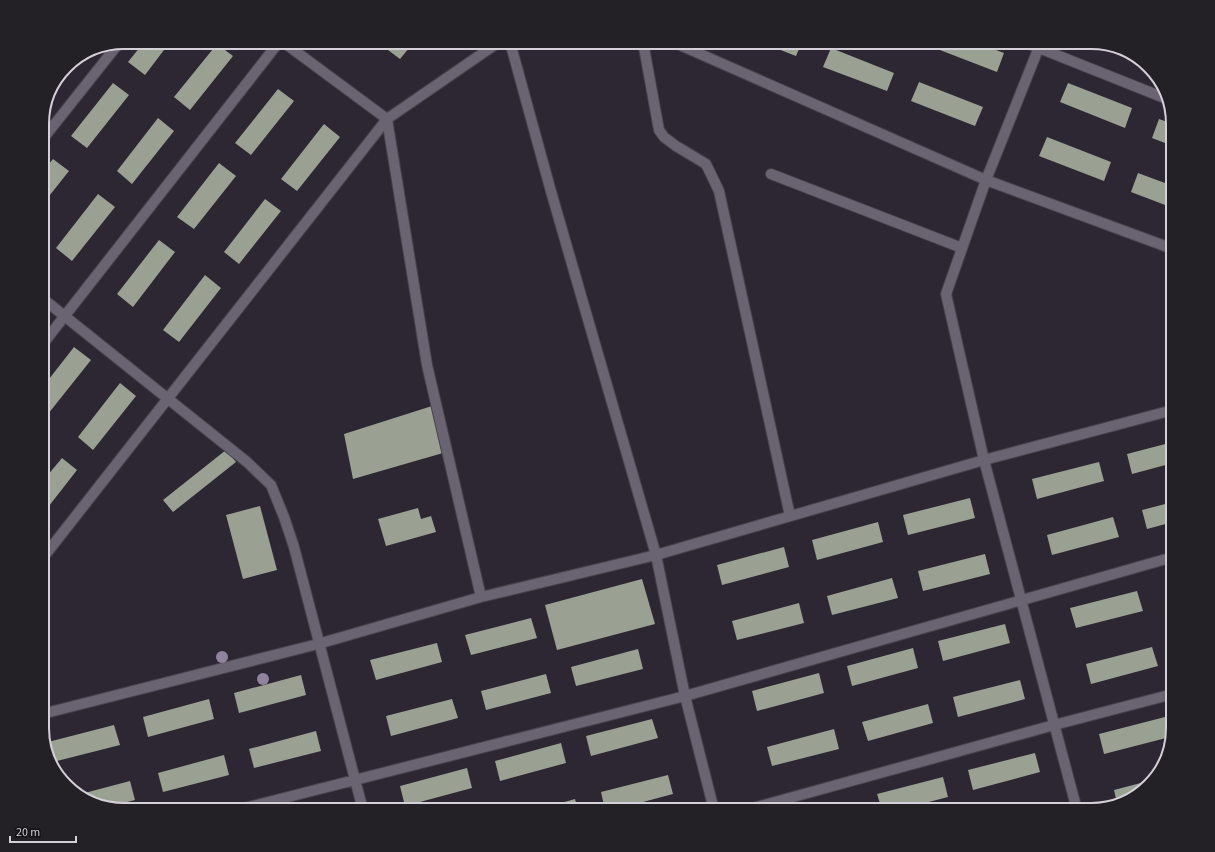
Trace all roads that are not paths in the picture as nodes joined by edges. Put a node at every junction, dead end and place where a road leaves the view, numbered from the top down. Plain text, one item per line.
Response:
1 (274, 49) edge
2 (292, 49) edge
3 (489, 49) edge
4 (512, 49) edge
5 (644, 49) edge
6 (689, 49) edge
7 (1038, 49) edge
8 (1049, 49) edge
9 (113, 50) edge
10 (1160, 96) edge
11 (387, 119) junction
12 (49, 131) edge
13 (771, 174) dead end
14 (986, 180) junction
15 (1166, 246) edge
16 (962, 248) junction
17 (49, 304) edge
18 (64, 317) junction
19 (49, 337) edge
20 (168, 399) junction
21 (1166, 412) edge
22 (984, 460) junction
23 (790, 516) junction
24 (49, 550) edge
25 (656, 555) junction
26 (1166, 559) edge
27 (481, 597) junction
28 (1021, 599) junction
29 (318, 644) junction
30 (685, 696) junction
31 (1166, 696) edge
32 (49, 712) edge
33 (1054, 724) junction
34 (354, 779) junction
35 (263, 803) edge
36 (361, 803) edge
37 (712, 803) edge
38 (771, 803) edge
39 (1075, 803) edge

1 - 18 street
2 - 11 street
3 - 11 street
4 - 25 street
5 - 23 street
6 - 14 street
7 - 14 street
8 - 10 street
9 - 12 street
11 - 20 street
11 - 27 street
13 - 16 street
14 - 15 street
14 - 16 street
16 - 22 street
17 - 18 street
18 - 19 street
18 - 20 street
20 - 24 street
20 - 29 street
21 - 22 street
22 - 23 street
22 - 28 street
23 - 25 street
25 - 27 street
25 - 30 street
26 - 28 street
27 - 29 street
28 - 30 street
28 - 33 street
29 - 32 street
29 - 34 street
30 - 34 street
30 - 37 street
31 - 33 street
33 - 38 street
33 - 39 street
34 - 35 street
34 - 36 street

